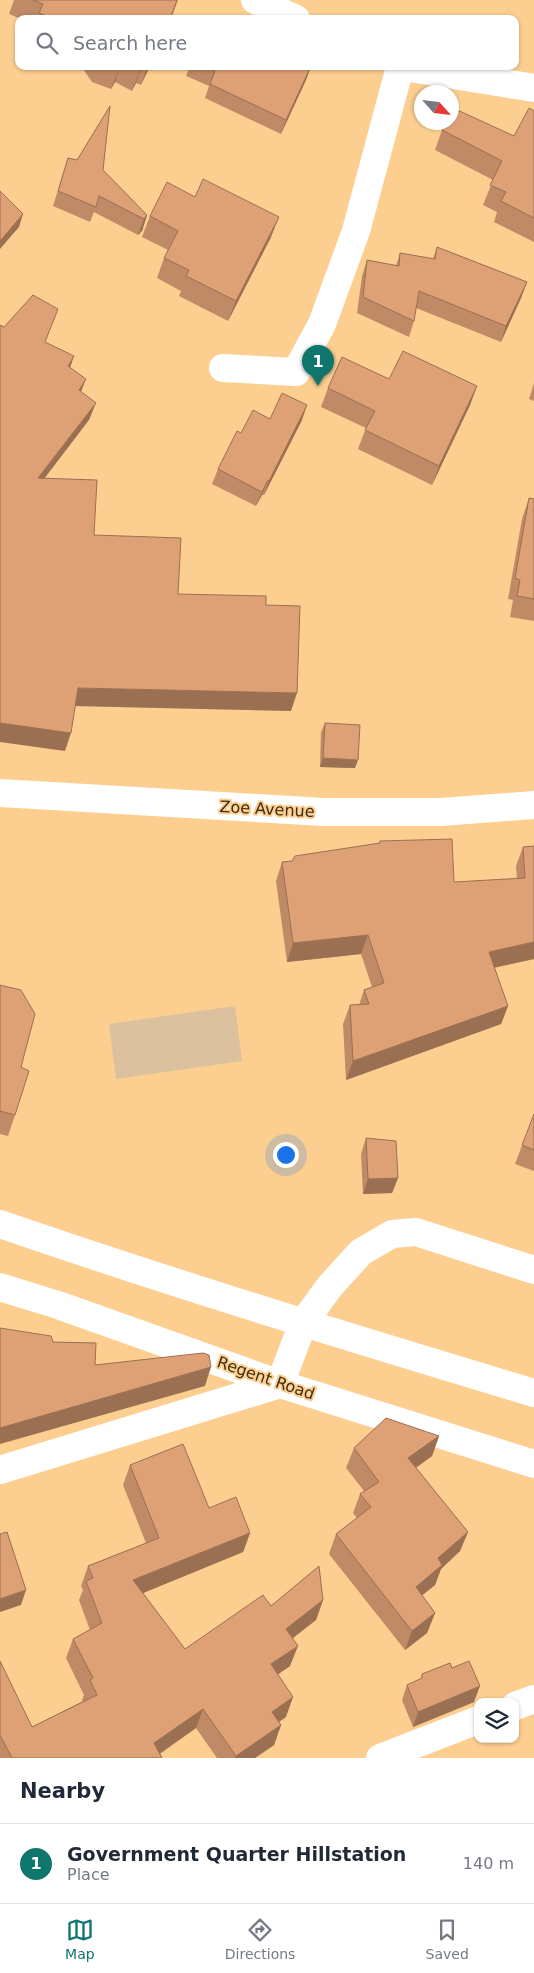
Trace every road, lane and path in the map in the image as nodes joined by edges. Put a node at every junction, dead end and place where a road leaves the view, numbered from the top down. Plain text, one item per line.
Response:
1 (256, 0) edge
2 (288, 15) edge
3 (398, 70) edge
4 (418, 70) edge
5 (534, 88) edge
6 (223, 368) dead end
7 (0, 793) edge
8 (534, 806) edge
9 (0, 1224) edge
10 (534, 1270) edge
11 (0, 1287) edge
12 (303, 1323) junction
13 (280, 1384) junction
14 (534, 1393) edge
15 (534, 1464) edge
16 (0, 1470) edge
17 (534, 1699) edge
18 (519, 1705) edge
19 (474, 1722) edge
20 (380, 1758) edge

1 - 2 street
3 - 6 street
4 - 5 street
7 - 8 street, Zoe Avenue
9 - 12 street
10 - 12 street
11 - 13 street, Regent Road
12 - 13 street
12 - 14 street
13 - 15 street, Regent Road
13 - 16 street
17 - 18 street
19 - 20 street

